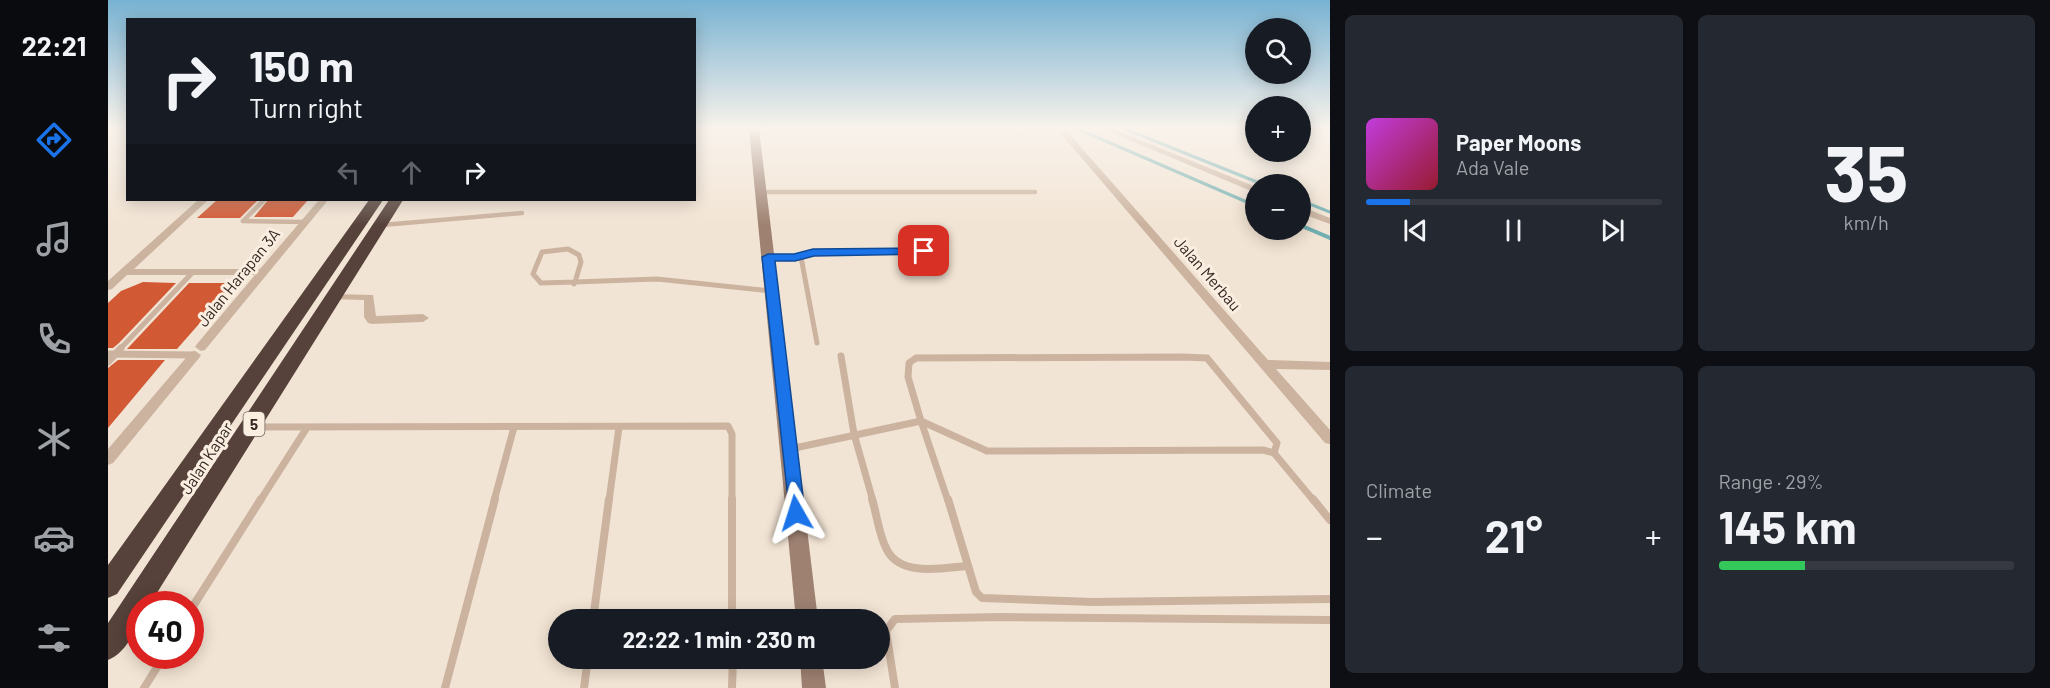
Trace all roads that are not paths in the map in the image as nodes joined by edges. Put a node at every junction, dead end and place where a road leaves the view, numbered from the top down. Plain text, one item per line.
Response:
1 (758, 161) edge
2 (1089, 161) edge
3 (1185, 161) edge
4 (1245, 185) edge
5 (762, 192) junction
6 (1035, 192) dead end
7 (202, 201) edge
8 (263, 201) edge
9 (322, 201) edge
10 (375, 201) edge
11 (395, 201) edge
12 (522, 213) dead end
13 (1311, 213) edge
14 (1330, 221) edge
15 (305, 222) junction
16 (380, 225) junction
17 (946, 251) dead end
18 (768, 257) junction
19 (801, 257) junction
20 (124, 272) junction
21 (193, 272) junction
22 (264, 272) junction
23 (574, 284) junction
24 (108, 287) edge
25 (772, 291) junction
26 (334, 297) junction
27 (423, 318) dead end
28 (817, 343) dead end
29 (198, 351) junction
30 (112, 354) edge
31 (841, 356) dead end
32 (108, 362) edge
33 (1266, 364) junction
34 (1330, 366) edge
35 (921, 422) junction
36 (252, 427) junction
37 (514, 427) junction
38 (619, 427) junction
39 (306, 429) junction
40 (1328, 433) edge
41 (854, 434) junction
42 (790, 449) junction
43 (1274, 453) junction
44 (108, 459) edge
45 (1330, 520) edge
46 (967, 566) junction
47 (109, 584) edge
48 (145, 591) edge
49 (203, 591) edge
50 (1330, 599) edge
51 (594, 609) edge
52 (732, 609) edge
53 (806, 609) edge
54 (126, 615) edge
55 (126, 619) edge
56 (1330, 620) edge
57 (108, 634) edge
58 (108, 647) edge
59 (156, 669) edge
60 (587, 669) edge
61 (732, 669) edge
62 (812, 669) edge
63 (144, 688) edge
64 (445, 688) edge
65 (584, 688) edge
66 (732, 688) edge
67 (814, 688) edge
68 (895, 688) edge

1 - 5 street
2 - 33 street, Jalan Merbau
3 - 4 street
5 - 6 lane
5 - 18 street
7 - 20 street
8 - 15 lane
9 - 15 street, Jalan Harapan 3A
10 - 47 highway, Jalan Kapar / 5
11 - 16 highway, Jalan Kapar / 5
12 - 16 lane
13 - 14 street
15 - 22 street, Jalan Harapan 3A
16 - 26 highway, Jalan Kapar / 5
17 - 19 lane
18 - 19 lane
18 - 25 street
19 - 28 lane
20 - 21 street
20 - 24 street
21 - 22 street
21 - 30 lane
22 - 29 street, Jalan Harapan 3A
23 - 23 lane
23 - 25 lane
25 - 42 street
26 - 27 street
26 - 36 highway, Jalan Kapar / 5
29 - 30 lane
29 - 44 street, Jalan Harapan 3A
30 - 32 lane
31 - 41 lane
33 - 34 street
33 - 40 street, Jalan Merbau
35 - 41 lane
35 - 43 lane
35 - 43 lane
35 - 46 lane
36 - 39 lane
36 - 48 highway, Jalan Kapar / 5
37 - 38 lane
37 - 39 lane
37 - 64 lane
38 - 51 lane
38 - 52 lane
39 - 49 lane
41 - 42 lane
41 - 46 lane
42 - 53 street
43 - 45 lane
46 - 50 lane
54 - 57 street
55 - 58 highway, Jalan Kapar / 5
56 - 68 lane
59 - 63 lane
60 - 65 lane
61 - 66 lane
62 - 67 street

